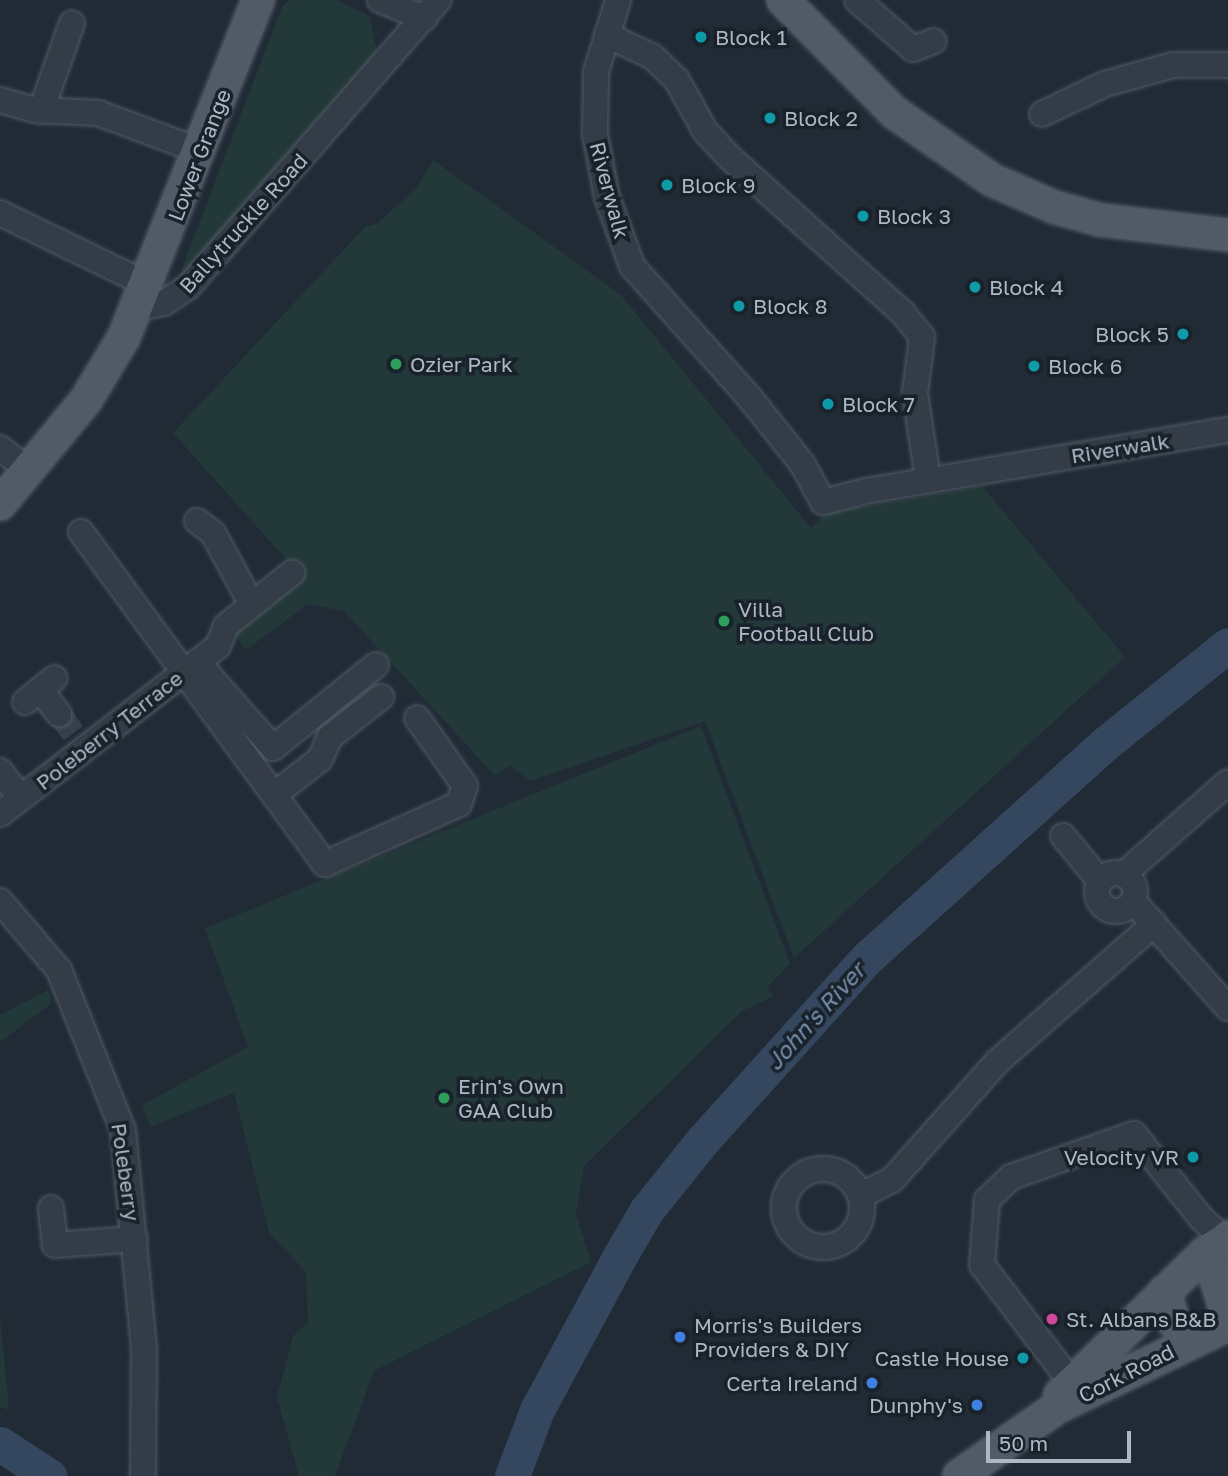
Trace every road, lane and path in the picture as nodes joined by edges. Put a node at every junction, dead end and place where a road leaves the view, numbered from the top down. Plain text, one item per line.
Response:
1 (258, 0) edge
2 (380, 0) edge
3 (618, 0) edge
4 (783, 0) edge
5 (858, 0) edge
6 (431, 9) edge
7 (72, 23) dead end
8 (607, 36) junction
9 (915, 50) dead end
10 (1228, 65) edge
11 (0, 100) edge
12 (41, 111) junction
13 (1042, 114) dead end
14 (200, 151) junction
15 (0, 214) edge
16 (1220, 230) edge
17 (143, 297) junction
18 (1228, 430) edge
19 (0, 449) edge
20 (28, 470) junction
21 (928, 480) junction
22 (0, 504) edge
23 (197, 521) dead end
24 (81, 532) dead end
25 (292, 573) dead end
26 (251, 603) junction
27 (376, 666) dead end
28 (190, 668) junction
29 (40, 690) dead end
30 (381, 696) dead end
31 (59, 714) tunnel mouth
32 (417, 718) dead end
33 (0, 771) edge
34 (1228, 782) edge
35 (274, 795) junction
36 (21, 798) junction
37 (0, 814) edge
38 (1062, 836) dead end
39 (1112, 878) junction
40 (0, 901) edge
41 (1133, 901) junction
42 (1154, 924) junction
43 (1228, 1008) edge
44 (860, 1196) dead end
45 (51, 1208) dead end
46 (135, 1239) junction
47 (1226, 1239) edge
48 (1165, 1291) junction
49 (1228, 1318) edge
50 (1228, 1325) edge
51 (1192, 1339) junction
52 (1072, 1383) junction
53 (1032, 1424) junction
54 (143, 1476) edge
55 (959, 1476) edge

1 - 14 main road, Lower Grange
2 - 6 street
3 - 8 street, Riverwalk
4 - 16 main road
5 - 9 street
6 - 17 street, Ballytruckle Road
7 - 12 street
8 - 21 street
8 - 21 street, Riverwalk
10 - 13 street
11 - 12 street
12 - 14 street
14 - 17 main road, Lower Grange
15 - 17 street
17 - 20 main road
18 - 21 street, Riverwalk
19 - 20 street
20 - 22 main road
23 - 26 street
24 - 28 street
25 - 26 street, Poleberry Terrace
26 - 28 street, Poleberry Terrace
27 - 28 street
28 - 35 street
28 - 36 street, Poleberry Terrace
29 - 31 street
30 - 35 street
32 - 35 street
33 - 36 street
34 - 39 street
36 - 37 street, Poleberry Terrace
38 - 39 street
39 - 41 street
39 - 41 street
40 - 46 street, Poleberry
41 - 42 street
42 - 43 street
42 - 44 street
45 - 46 street
46 - 54 street, Poleberry
47 - 48 main road
47 - 49 main road
47 - 52 street
48 - 51 main road
48 - 52 main road
50 - 51 main road, Cork Road
51 - 53 main road, Cork Road
52 - 53 main road
53 - 55 main road, Cork Road

